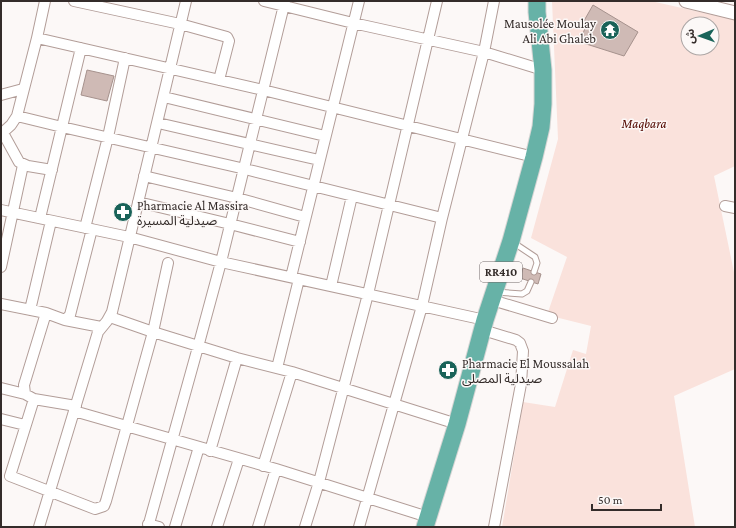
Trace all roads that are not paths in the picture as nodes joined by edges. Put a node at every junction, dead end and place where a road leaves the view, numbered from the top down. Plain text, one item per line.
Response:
1 (45, 1) edge
2 (74, 1) edge
3 (186, 1) edge
4 (264, 1) edge
5 (359, 1) edge
6 (437, 1) edge
7 (494, 1) edge
8 (693, 2) edge
9 (285, 3) edge
10 (535, 5) edge
11 (735, 13) edge
12 (353, 23) junction
13 (180, 24) junction
14 (37, 38) junction
15 (427, 39) junction
16 (81, 48) junction
17 (484, 52) junction
18 (125, 58) junction
19 (170, 69) junction
20 (543, 70) junction
21 (219, 80) junction
22 (23, 89) junction
23 (263, 90) junction
24 (1, 95) edge
25 (164, 97) junction
26 (332, 108) junction
27 (17, 116) junction
28 (256, 119) junction
29 (158, 123) junction
30 (407, 125) junction
31 (62, 127) junction
32 (2, 133) edge
33 (326, 136) junction
34 (108, 137) junction
35 (463, 138) junction
36 (251, 144) junction
37 (152, 148) junction
38 (534, 157) junction
39 (319, 160) junction
40 (23, 164) junction
41 (245, 169) junction
42 (52, 170) junction
43 (144, 176) junction
44 (313, 186) junction
45 (352, 196) junction
46 (236, 198) junction
47 (138, 202) junction
48 (388, 205) junction
49 (1, 210) edge
50 (13, 212) junction
51 (305, 217) junction
52 (40, 218) junction
53 (442, 218) junction
54 (51, 220) junction
55 (230, 224) junction
56 (88, 228) junction
57 (129, 237) junction
58 (511, 241) junction
59 (300, 242) junction
60 (221, 262) junction
61 (168, 263) dead end
62 (1, 267) edge
63 (534, 272) dead end
64 (295, 278) junction
65 (531, 282) dead end
66 (331, 286) junction
67 (368, 294) junction
68 (494, 296) junction
69 (1, 304) edge
70 (422, 306) junction
71 (30, 310) junction
72 (46, 313) junction
73 (110, 317) junction
74 (552, 318) dead end
75 (65, 320) junction
76 (484, 325) junction
77 (101, 327) junction
78 (153, 332) junction
79 (198, 347) junction
80 (237, 358) junction
81 (277, 368) junction
82 (292, 372) junction
83 (1, 388) edge
84 (343, 389) junction
85 (29, 396) junction
86 (394, 404) junction
87 (75, 409) junction
88 (1, 419) edge
89 (457, 424) junction
90 (25, 425) junction
91 (126, 426) junction
92 (172, 440) junction
93 (199, 447) junction
94 (210, 451) junction
95 (239, 459) junction
96 (263, 466) junction
97 (276, 469) junction
98 (5, 475) edge
99 (319, 482) junction
100 (50, 492) junction
101 (368, 498) junction
102 (426, 522) edge
103 (148, 526) edge
104 (39, 527) edge
105 (159, 527) edge
106 (175, 527) edge
107 (217, 527) edge
108 (258, 527) edge
109 (305, 527) edge
110 (359, 527) edge
111 (494, 527) edge

1 - 14 street
2 - 13 street
3 - 13 street
4 - 9 street
5 - 12 street
6 - 15 street
7 - 17 street
8 - 11 street
9 - 12 street
9 - 23 street
10 - 20 highway, RR410
12 - 15 street
12 - 26 street
13 - 19 street
13 - 21 street
14 - 16 street
14 - 22 street
15 - 17 street
15 - 30 street
16 - 18 street
16 - 31 street
17 - 20 street
17 - 35 street
18 - 19 street
18 - 34 street
19 - 21 street
19 - 25 street
20 - 38 highway, RR410
21 - 23 street
22 - 24 street
22 - 27 street
23 - 26 street
23 - 28 street
25 - 28 street
25 - 29 street
26 - 30 street
26 - 33 street
27 - 31 street
27 - 32 street
28 - 33 street
28 - 36 street
29 - 36 street
29 - 37 street
30 - 35 street
30 - 48 street
31 - 34 street
31 - 42 street
32 - 40 street
33 - 39 street
34 - 37 street
34 - 56 street
35 - 38 street
35 - 53 street
36 - 39 street
36 - 41 street
37 - 41 street
37 - 43 street
38 - 58 highway, RR410
39 - 44 street
40 - 42 street
40 - 50 street
41 - 44 street
41 - 46 street
42 - 52 street
43 - 46 street
43 - 47 street
44 - 45 street
44 - 51 street
45 - 48 street
45 - 66 street
46 - 51 street
46 - 55 street
47 - 55 street
47 - 57 street
48 - 53 street
48 - 67 street
49 - 50 street
50 - 52 street
50 - 62 street
51 - 59 street
52 - 54 street
53 - 70 street
54 - 56 street
54 - 71 street
55 - 59 street
55 - 60 street
56 - 57 street
56 - 75 street
57 - 60 street
57 - 73 street
58 - 63 lane
58 - 68 highway, RR410
59 - 64 street
60 - 64 street
60 - 79 street
61 - 78 street
64 - 66 street
64 - 81 street
65 - 68 lane
66 - 67 street
67 - 70 street
67 - 84 street
68 - 74 street
68 - 76 highway, RR410
69 - 71 street
70 - 76 street
70 - 86 street
71 - 72 street
72 - 75 street
72 - 85 street
73 - 77 street
73 - 78 street
75 - 77 street
76 - 89 highway, RR410
76 - 111 street
77 - 87 street
78 - 79 street
78 - 91 street
79 - 80 street
79 - 92 street
80 - 81 street
80 - 94 street
81 - 82 street
82 - 84 street
82 - 96 street
83 - 85 street
84 - 86 street
84 - 99 street
85 - 87 street
85 - 90 street
86 - 89 street
86 - 101 street
87 - 91 street
87 - 100 street
88 - 90 street
89 - 102 highway, RR410
90 - 98 street
91 - 92 street
91 - 100 street
92 - 93 street
92 - 103 street
93 - 94 street
93 - 106 street
94 - 95 street
95 - 96 street
95 - 107 street
96 - 97 street
97 - 99 street
97 - 108 street
98 - 100 street
99 - 101 street
99 - 109 street
100 - 104 street
101 - 102 street
101 - 110 street
103 - 105 street

